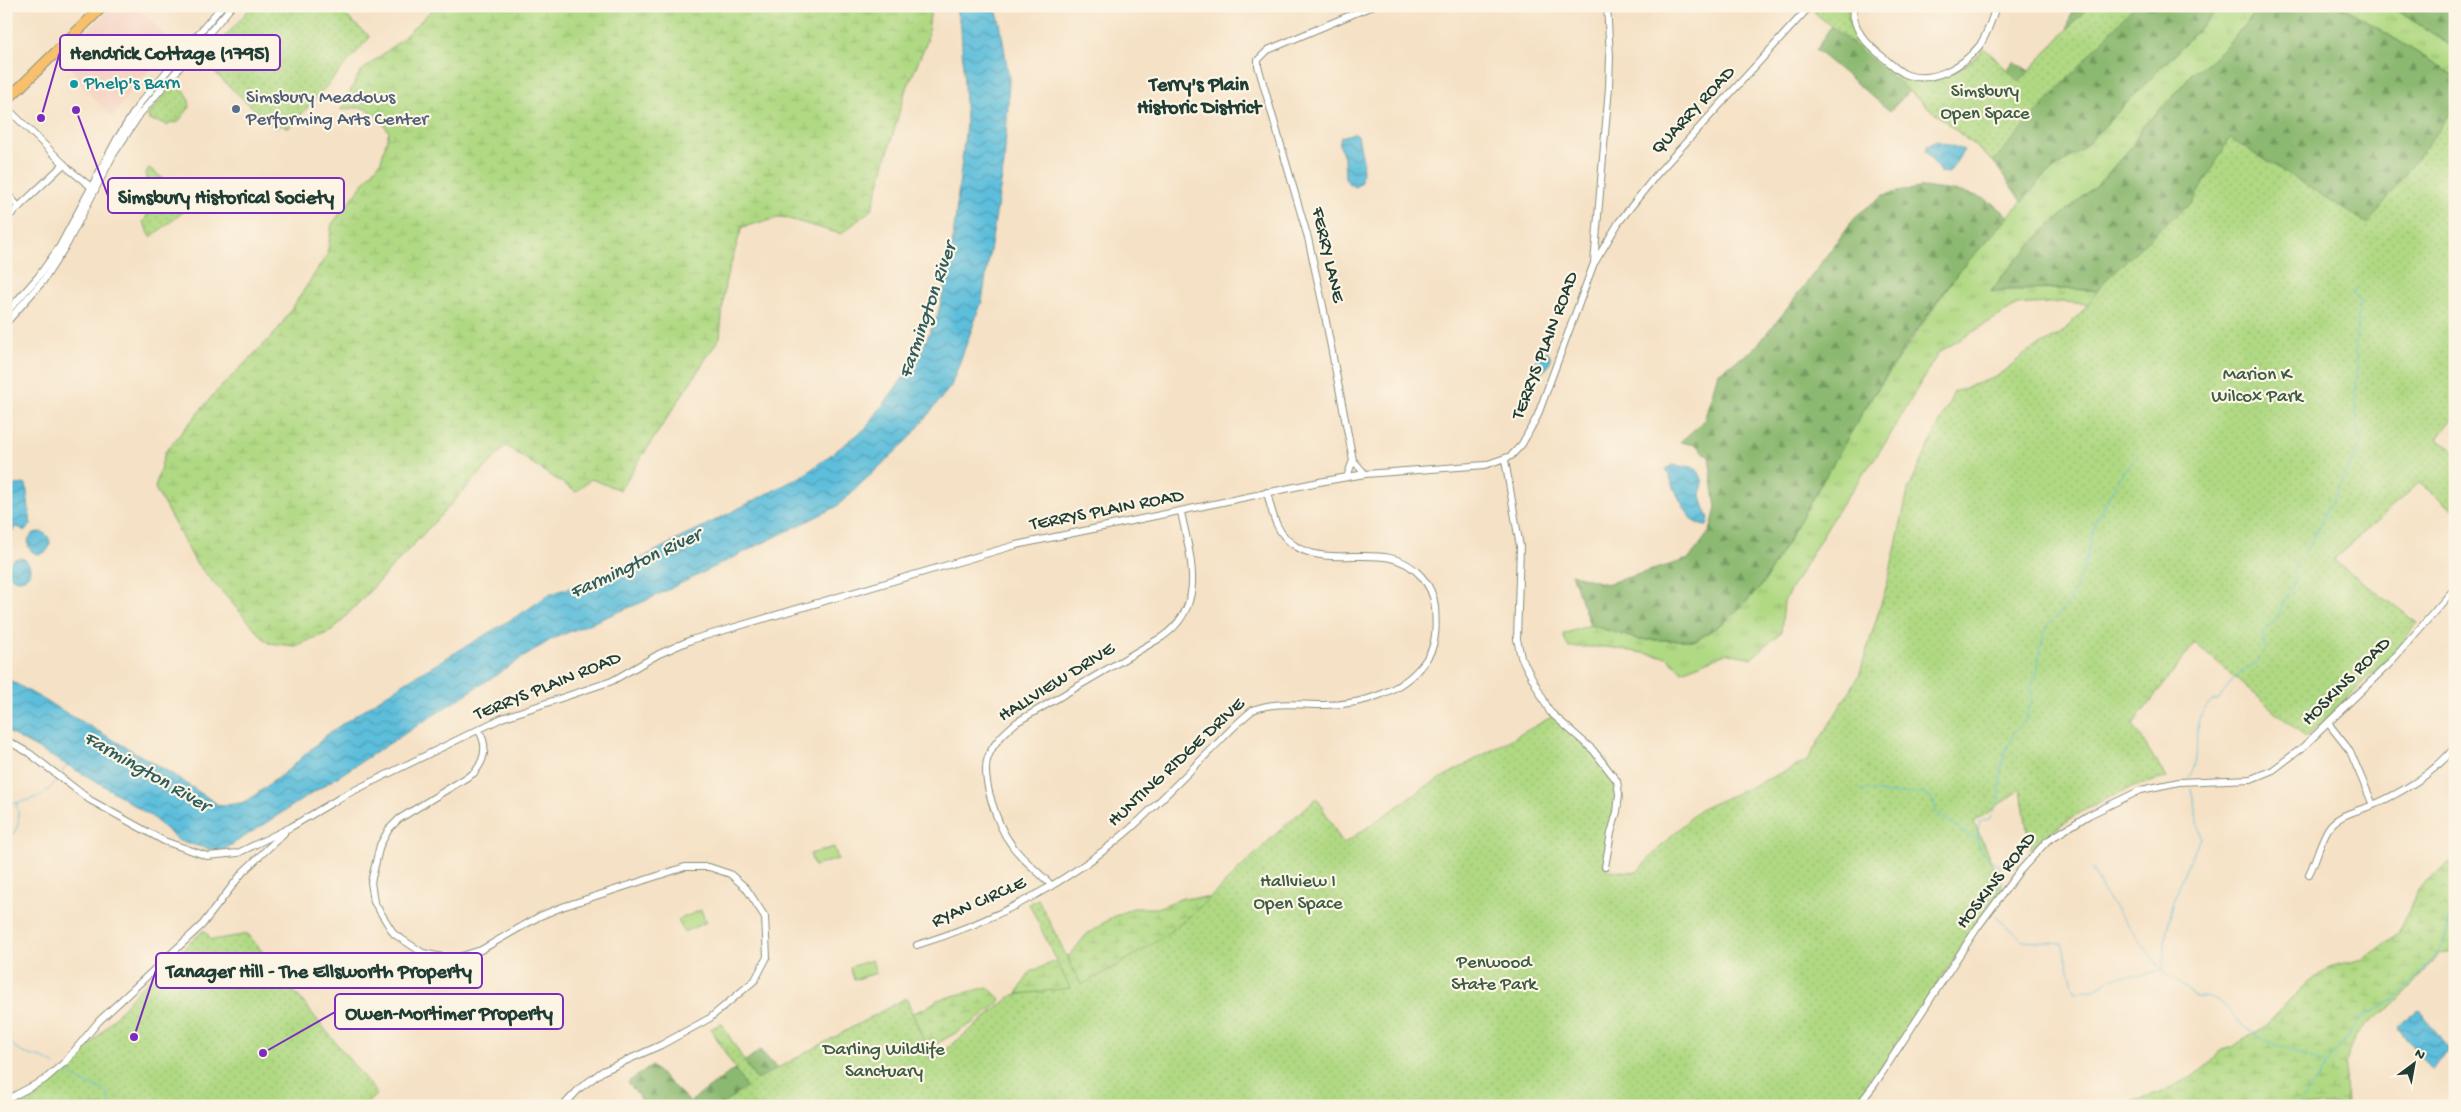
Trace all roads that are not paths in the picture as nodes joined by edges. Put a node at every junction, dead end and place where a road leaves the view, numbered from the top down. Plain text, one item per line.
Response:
1 (103, 6) edge
2 (222, 6) edge
3 (232, 6) edge
4 (1372, 6) edge
5 (1607, 6) edge
6 (1810, 6) edge
7 (1853, 6) edge
8 (1996, 6) edge
9 (183, 50) junction
10 (189, 56) junction
11 (6, 101) edge
12 (6, 107) edge
13 (62, 162) junction
14 (94, 189) junction
15 (6, 193) edge
16 (19, 207) junction
17 (6, 219) edge
18 (1596, 237) junction
19 (1607, 242) junction
20 (1594, 263) junction
21 (9, 311) edge
22 (6, 323) edge
23 (1353, 460) junction
24 (1505, 460) junction
25 (1365, 474) junction
26 (1347, 477) junction
27 (1267, 492) junction
28 (1181, 512) junction
29 (2455, 588) edge
30 (2328, 724) junction
31 (479, 731) junction
32 (6, 740) edge
33 (2455, 746) edge
34 (2373, 805) junction
35 (291, 826) junction
36 (1605, 867) dead end
37 (2309, 874) dead end
38 (1051, 885) junction
39 (917, 945) dead end
40 (6, 1100) edge
41 (563, 1106) edge
42 (1858, 1106) edge

1 - 11 highway
2 - 9 street
3 - 10 street
4 - 23 street, FERRY LANE
5 - 18 street, TERRYS PLAIN ROAD
6 - 19 street, QUARRY ROAD
7 - 8 street
9 - 10 street
9 - 14 street
10 - 14 street
12 - 13 street
13 - 14 street
13 - 16 street
14 - 21 street
15 - 16 street
16 - 17 street
18 - 19 street
18 - 20 street, TERRYS PLAIN ROAD
19 - 20 street, QUARRY ROAD
20 - 24 street, TERRYS PLAIN ROAD
21 - 22 street
23 - 25 street, FERRY LANE
23 - 26 street
24 - 25 street, TERRYS PLAIN ROAD
24 - 36 street
25 - 26 street, TERRYS PLAIN ROAD
26 - 27 street, TERRYS PLAIN ROAD
27 - 28 street, TERRYS PLAIN ROAD
27 - 38 street, HUNTING RIDGE DRIVE
28 - 31 street, TERRYS PLAIN ROAD
28 - 38 street, HALLVIEW DRIVE
29 - 30 street, HOSKINS ROAD
30 - 34 street
30 - 42 street, HOSKINS ROAD
31 - 35 street, TERRYS PLAIN ROAD
31 - 41 street
32 - 35 street
33 - 34 street
34 - 37 street
35 - 40 street
38 - 39 street, RYAN CIRCLE

